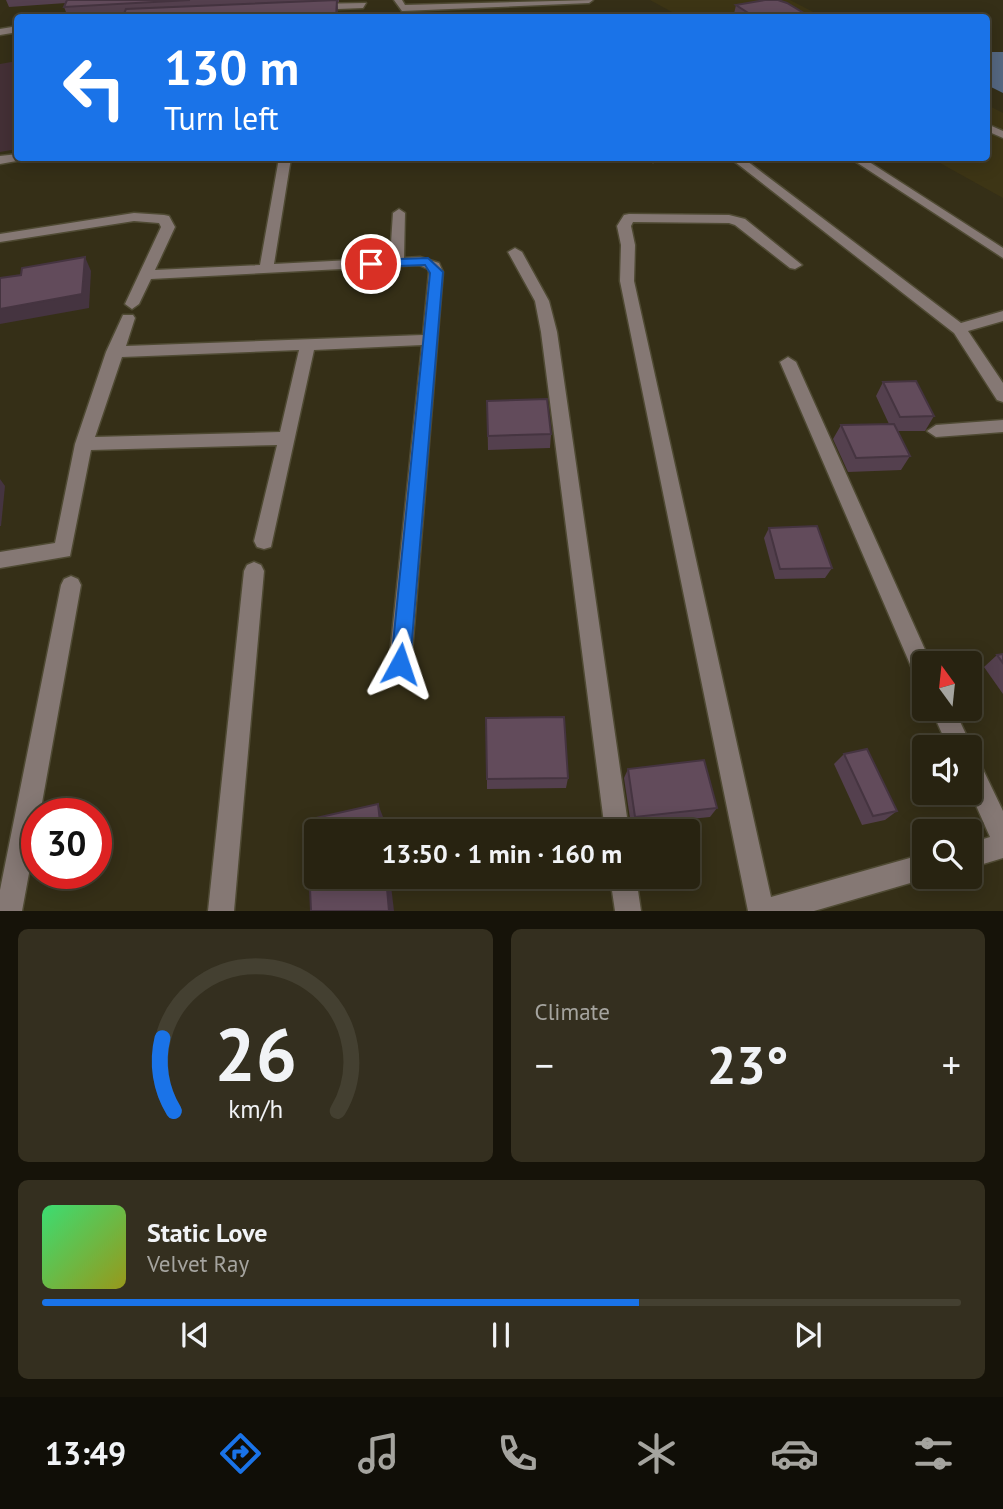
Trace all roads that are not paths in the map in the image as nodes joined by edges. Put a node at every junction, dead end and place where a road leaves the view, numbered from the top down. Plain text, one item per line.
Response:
1 (398, 0) edge
2 (589, 0) edge
3 (363, 5) dead end
4 (306, 8) edge
5 (284, 161) edge
6 (740, 161) edge
7 (861, 161) edge
8 (399, 213) dead end
9 (0, 238) edge
10 (515, 252) dead end
11 (1003, 254) edge
12 (397, 262) junction
13 (795, 265) dead end
14 (266, 269) junction
15 (145, 275) junction
16 (1003, 316) edge
17 (959, 329) junction
18 (430, 340) junction
19 (307, 344) junction
20 (114, 352) junction
21 (788, 362) dead end
22 (1003, 397) edge
23 (1003, 426) edge
24 (936, 431) edge
25 (286, 438) junction
26 (84, 444) junction
27 (264, 541) dead end
28 (0, 560) edge
29 (254, 571) dead end
30 (71, 586) dead end
31 (915, 651) edge
32 (400, 664) dead end
33 (982, 793) edge
34 (615, 819) edge
35 (1003, 838) edge
36 (1003, 846) edge
37 (982, 852) edge
38 (912, 870) edge
39 (625, 889) edge
40 (9, 911) edge
41 (221, 911) edge
42 (628, 911) edge
43 (764, 911) edge

1 - 2 street
3 - 4 street
5 - 14 street
6 - 17 street
7 - 11 street
8 - 12 street
9 - 15 street
10 - 34 street
12 - 14 street
12 - 18 street
13 - 43 street
14 - 15 street
15 - 20 street
16 - 17 street
17 - 22 street
18 - 19 street
18 - 32 street
19 - 20 street
19 - 25 street
20 - 26 street
21 - 31 street
23 - 24 street
25 - 26 street
25 - 27 street
26 - 28 street
29 - 41 street
30 - 40 street
33 - 35 street
36 - 37 street
38 - 43 street
39 - 42 street

